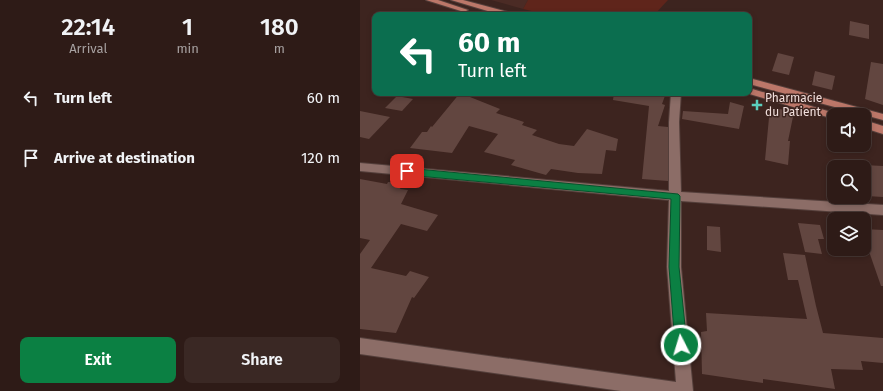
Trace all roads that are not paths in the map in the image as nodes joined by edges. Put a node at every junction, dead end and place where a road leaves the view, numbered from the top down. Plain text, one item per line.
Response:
1 (430, 0) edge
2 (455, 0) edge
3 (472, 12) edge
4 (498, 12) edge
5 (752, 82) edge
6 (752, 93) edge
7 (676, 96) edge
8 (827, 114) edge
9 (883, 117) edge
10 (871, 126) edge
11 (883, 130) edge
12 (360, 167) edge
13 (675, 196) junction
14 (883, 210) edge
15 (360, 346) edge
16 (680, 391) edge
17 (685, 391) edge

1 - 3 main road
2 - 4 main road
5 - 9 main road
6 - 8 main road
7 - 13 street
10 - 11 main road
12 - 13 street
13 - 14 street
13 - 17 street
15 - 16 street

